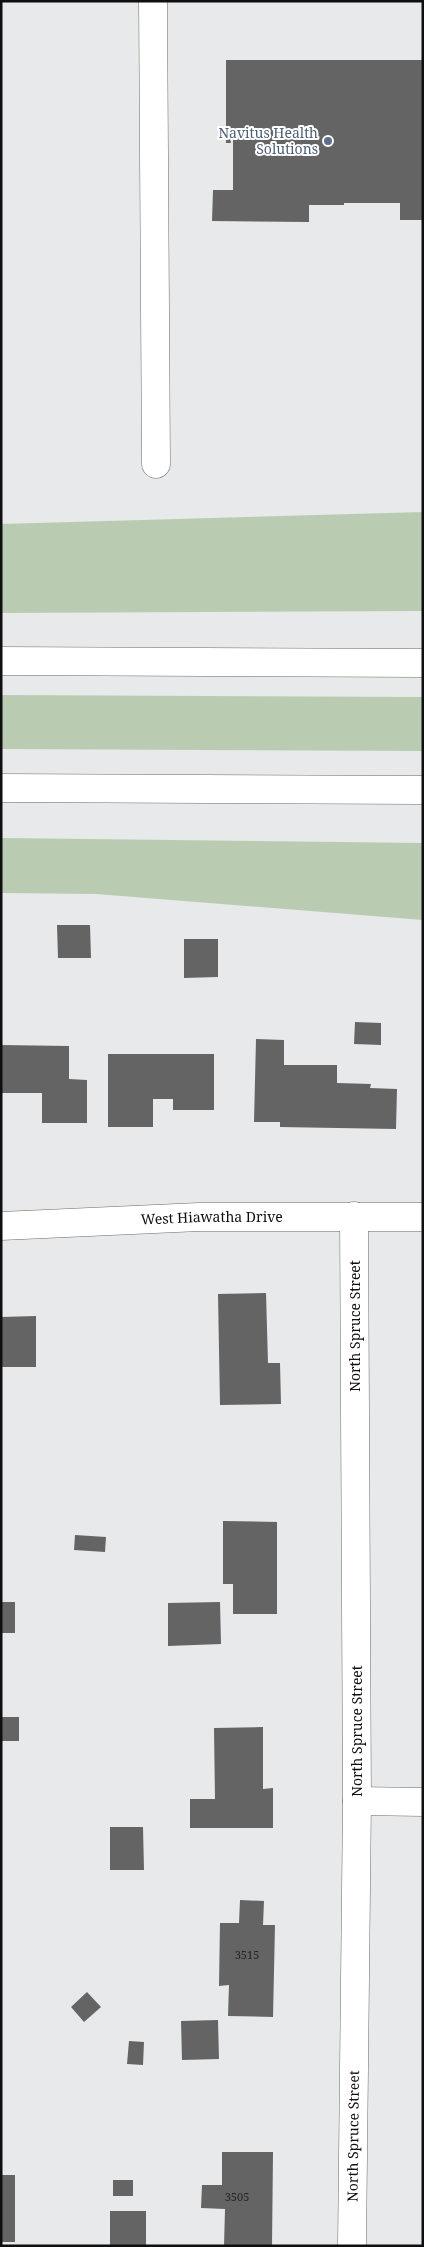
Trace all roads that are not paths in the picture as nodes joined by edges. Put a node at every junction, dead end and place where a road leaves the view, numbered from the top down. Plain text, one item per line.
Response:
1 (153, 1) edge
2 (156, 464) dead end
3 (1, 661) edge
4 (423, 663) edge
5 (1, 788) edge
6 (423, 790) edge
7 (354, 1216) junction
8 (423, 1217) edge
9 (1, 1226) edge
10 (357, 1801) junction
11 (423, 1802) edge
12 (352, 2246) edge

1 - 2 main road
3 - 4 main road
5 - 6 main road
7 - 8 main road, West Hiawatha Drive
7 - 9 main road, West Hiawatha Drive
7 - 10 main road, North Spruce Street
10 - 11 main road
10 - 12 main road, North Spruce Street

